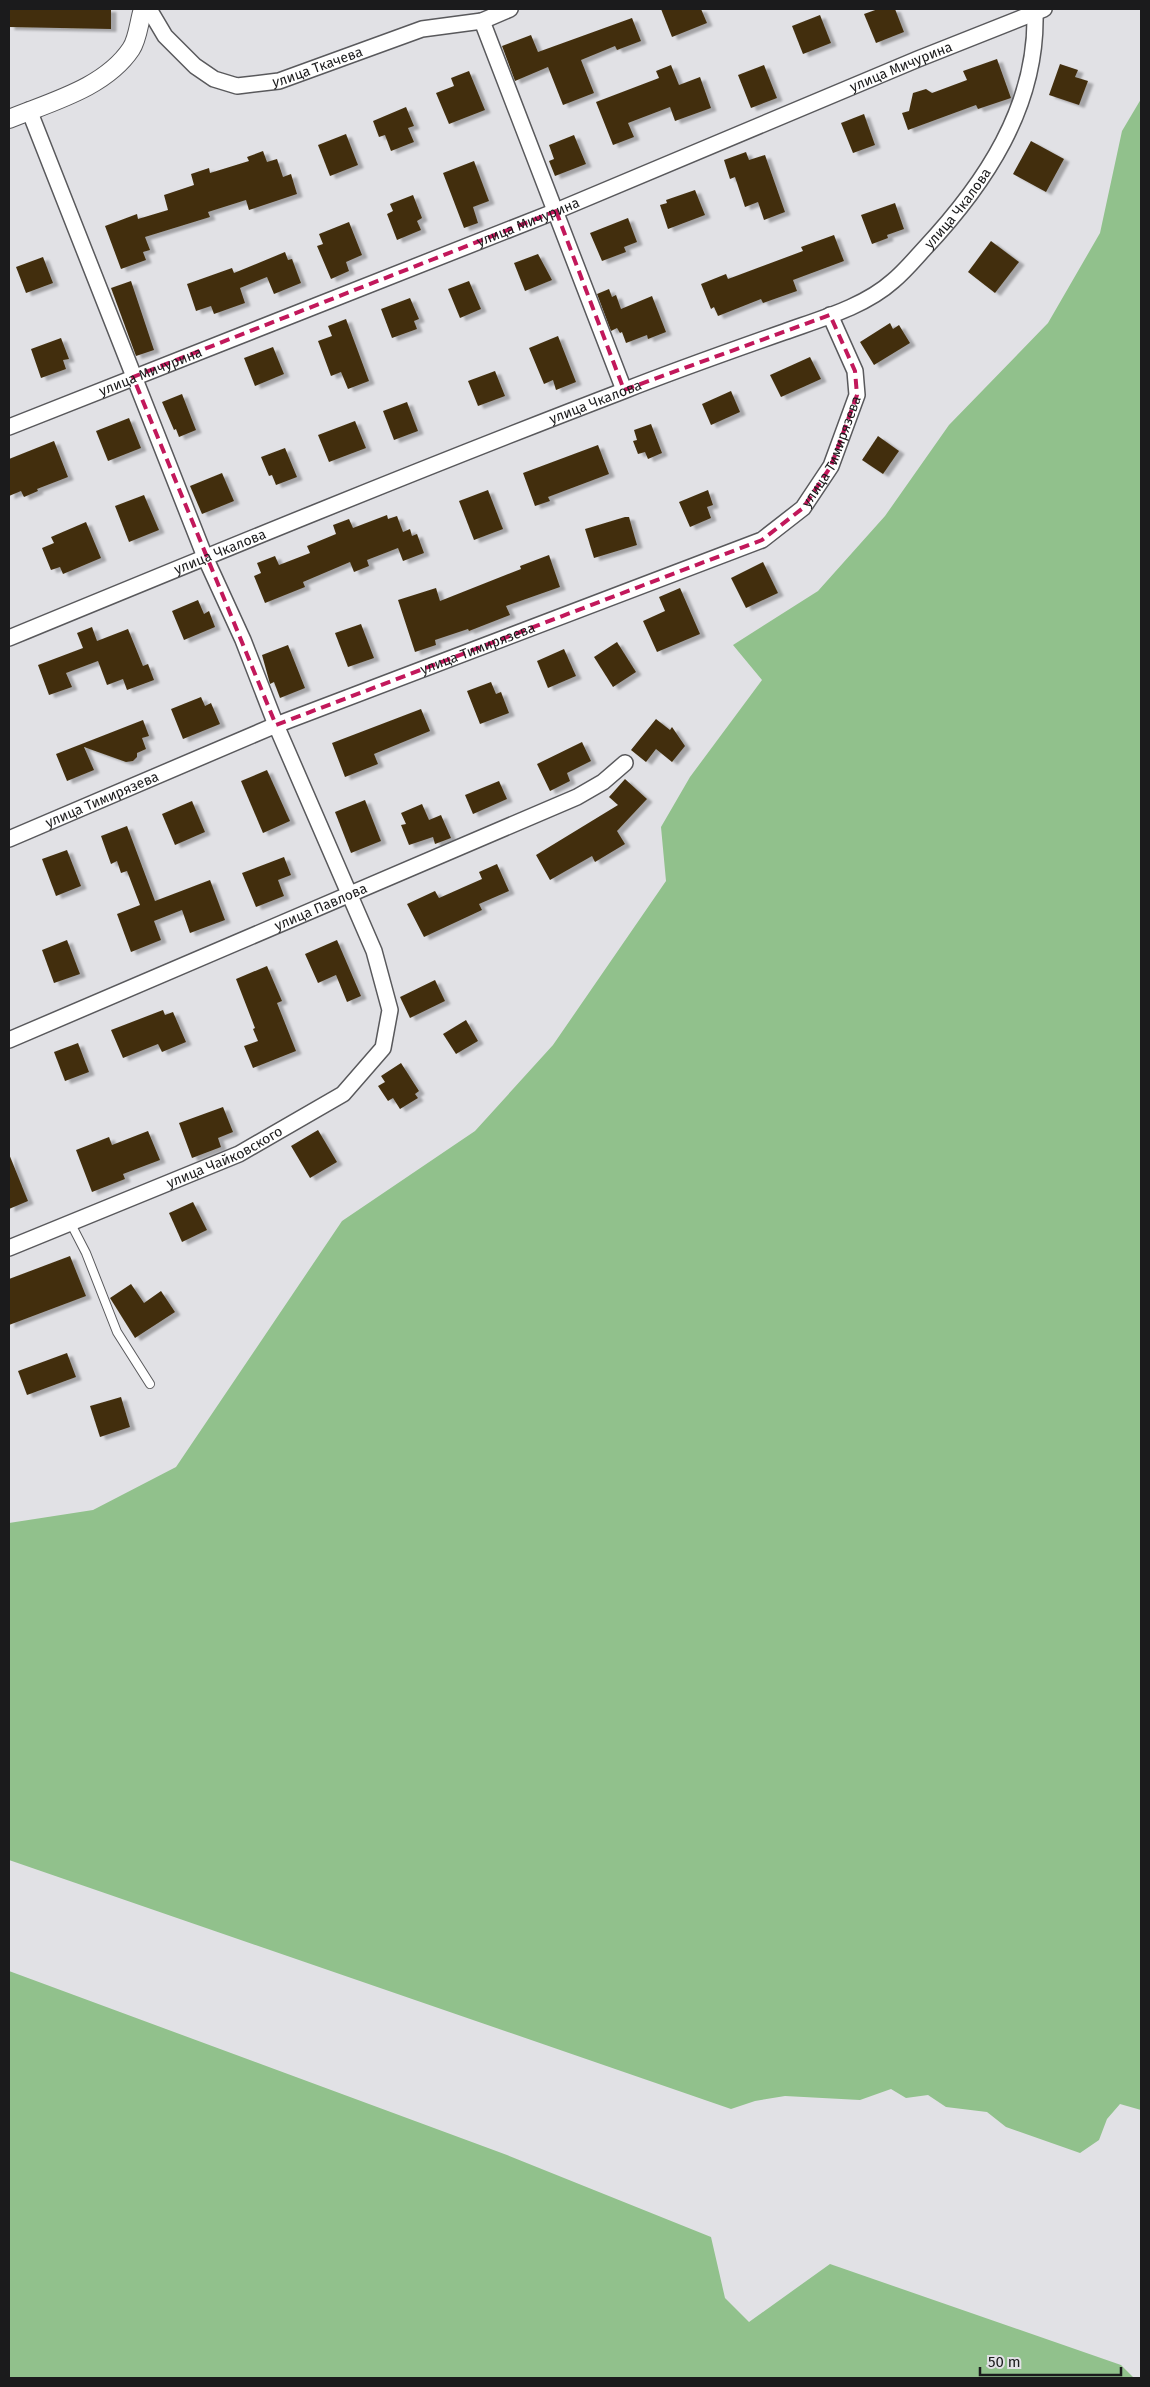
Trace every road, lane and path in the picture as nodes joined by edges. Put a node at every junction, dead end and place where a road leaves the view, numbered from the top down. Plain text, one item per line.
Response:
1 (143, 9) edge
2 (149, 9) edge
3 (510, 9) edge
4 (1039, 11) edge
5 (482, 21) junction
6 (30, 110) junction
7 (9, 118) edge
8 (556, 211) junction
9 (830, 315) junction
10 (133, 378) junction
11 (624, 390) junction
12 (9, 427) edge
13 (206, 557) junction
14 (9, 638) edge
15 (276, 725) junction
16 (625, 763) dead end
17 (9, 839) edge
18 (348, 894) junction
19 (9, 1040) edge
20 (70, 1222) junction
21 (9, 1248) edge
22 (150, 1384) dead end

1 - 6 street
2 - 5 street, улица Ткачева
3 - 5 street, улица Ткачева
4 - 8 street, улица Мичурина
4 - 9 street, улица Чкалова
5 - 8 street
6 - 7 street
6 - 10 street
8 - 10 street, улица Мичурина
8 - 11 street
9 - 11 street, улица Чкалова
9 - 15 street, улица Тимирязева
10 - 12 street, улица Мичурина
10 - 13 street
11 - 13 street, улица Чкалова
13 - 14 street, улица Чкалова
13 - 15 street
15 - 17 street, улица Тимирязева
15 - 18 street
16 - 18 street, улица Павлова
18 - 19 street, улица Павлова
18 - 20 street, улица Чайковского
20 - 21 street, улица Чайковского
20 - 22 lane

